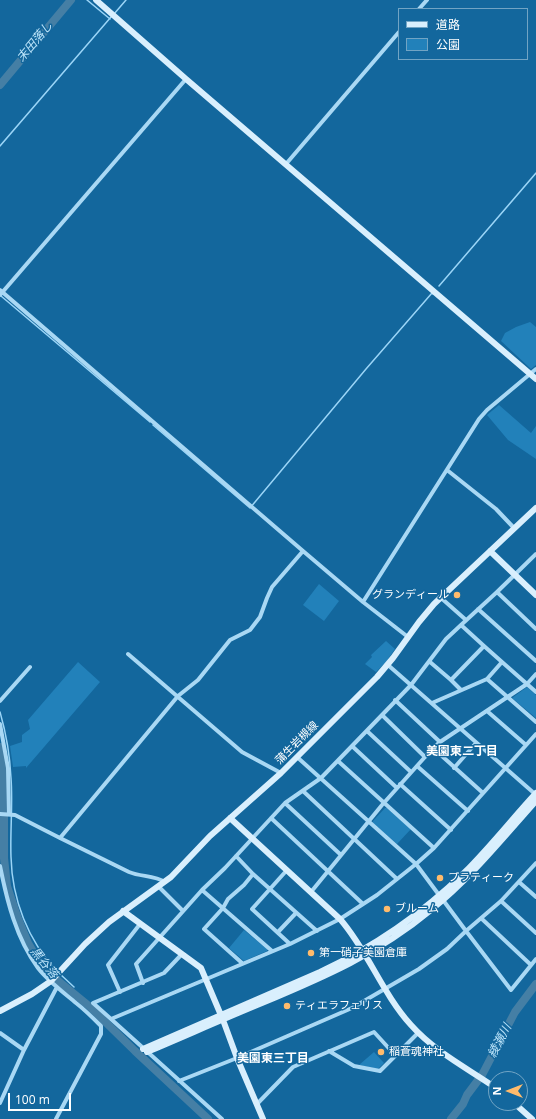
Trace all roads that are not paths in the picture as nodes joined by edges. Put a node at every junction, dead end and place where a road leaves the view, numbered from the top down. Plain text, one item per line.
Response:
1 (96, 0) edge
2 (426, 0) edge
3 (420, 8) edge
4 (398, 33) edge
5 (186, 79) junction
6 (286, 164) junction
7 (1, 292) edge
8 (536, 369) edge
9 (530, 373) junction
10 (536, 379) edge
11 (447, 470) junction
12 (536, 508) edge
13 (514, 528) junction
14 (490, 551) junction
15 (303, 552) junction
16 (536, 555) edge
17 (515, 574) junction
18 (496, 592) junction
19 (536, 595) edge
20 (440, 597) junction
21 (363, 602) junction
22 (478, 608) junction
23 (466, 620) junction
24 (462, 625) junction
25 (536, 629) edge
26 (408, 637) junction
27 (484, 646) junction
28 (128, 654) dead end
29 (536, 661) edge
30 (430, 662) junction
31 (502, 662) junction
32 (388, 665) junction
33 (30, 667) dead end
34 (536, 674) edge
35 (487, 679) junction
36 (451, 680) junction
37 (527, 684) junction
38 (411, 685) junction
39 (461, 690) junction
40 (536, 692) edge
41 (178, 696) junction
42 (507, 698) junction
43 (395, 700) junction
44 (0, 701) edge
45 (432, 703) junction
46 (488, 711) junction
47 (382, 715) junction
48 (536, 722) edge
49 (0, 724) edge
50 (461, 728) junction
51 (367, 731) junction
52 (536, 734) edge
53 (440, 742) junction
54 (476, 743) junction
55 (526, 745) junction
56 (352, 746) junction
57 (433, 748) junction
58 (297, 757) junction
59 (425, 757) junction
60 (338, 761) junction
61 (417, 766) junction
62 (454, 768) junction
63 (506, 768) junction
64 (411, 772) junction
65 (281, 773) junction
66 (321, 778) junction
67 (399, 786) junction
68 (303, 791) junction
69 (483, 793) junction
70 (536, 794) edge
71 (384, 802) junction
72 (536, 802) edge
73 (285, 803) junction
74 (468, 811) junction
75 (0, 814) edge
76 (8, 814) junction
77 (230, 818) junction
78 (271, 818) junction
79 (369, 822) junction
80 (451, 830) junction
81 (60, 838) junction
82 (252, 838) junction
83 (354, 840) junction
84 (434, 848) junction
85 (341, 855) junction
86 (236, 856) junction
87 (536, 863) edge
88 (416, 864) junction
89 (0, 866) edge
90 (287, 870) junction
91 (328, 871) junction
92 (253, 874) junction
93 (397, 880) junction
94 (165, 882) junction
95 (519, 882) junction
96 (159, 887) junction
97 (270, 888) junction
98 (202, 890) junction
99 (311, 892) junction
100 (536, 897) edge
101 (441, 898) junction
102 (501, 902) junction
103 (363, 904) junction
104 (223, 908) junction
105 (123, 911) junction
106 (183, 911) junction
107 (296, 913) junction
108 (340, 919) junction
109 (482, 919) junction
110 (140, 924) junction
111 (317, 931) junction
112 (466, 931) junction
113 (278, 932) junction
114 (536, 933) edge
115 (159, 938) junction
116 (290, 944) junction
117 (272, 951) junction
118 (364, 953) junction
119 (182, 954) junction
120 (536, 959) edge
121 (242, 963) junction
122 (532, 965) junction
123 (53, 978) junction
124 (206, 979) junction
125 (143, 983) junction
126 (57, 987) junction
127 (385, 990) junction
128 (120, 992) junction
129 (0, 1011) edge
130 (222, 1017) junction
131 (111, 1019) junction
132 (0, 1033) edge
133 (418, 1033) junction
134 (24, 1050) junction
135 (145, 1050) junction
136 (329, 1051) junction
137 (395, 1055) junction
138 (236, 1058) junction
139 (179, 1081) junction
140 (488, 1082) edge
141 (0, 1103) edge
142 (257, 1104) junction
143 (523, 1111) edge
144 (56, 1119) edge
145 (222, 1119) edge
146 (263, 1119) edge
147 (532, 1119) edge

1 - 5 street
2 - 3 street
4 - 6 street
5 - 6 street
5 - 7 street
6 - 9 street
7 - 15 street
8 - 9 street
9 - 10 street
9 - 11 street
11 - 13 street
11 - 21 street
12 - 13 street, 蒲生岩槻線
13 - 14 street, 蒲生岩槻線
14 - 17 street
14 - 20 street, 蒲生岩槻線
15 - 21 street
15 - 41 street
16 - 17 street
17 - 18 street
17 - 19 street
18 - 22 street
18 - 25 street
20 - 23 street
20 - 26 street, 蒲生岩槻線
21 - 26 street
22 - 23 street
22 - 29 street
23 - 24 street
24 - 27 street
24 - 30 street
26 - 32 street, 蒲生岩槻線
27 - 31 street
27 - 36 street
28 - 41 street
30 - 36 street
30 - 38 street
31 - 35 street
31 - 37 street
32 - 38 street
32 - 58 street, 蒲生岩槻線
33 - 44 street
34 - 37 street
35 - 39 street
35 - 42 street
36 - 39 street
37 - 40 street
37 - 42 street
38 - 43 street
38 - 45 street
39 - 45 street
41 - 65 street
41 - 81 street
42 - 46 street
42 - 48 street
43 - 47 street
43 - 53 street
45 - 50 street
46 - 50 street
46 - 55 street
47 - 51 street
47 - 59 street
49 - 76 street
50 - 53 street
50 - 54 street
51 - 56 street
51 - 64 street
52 - 55 street
53 - 57 street
54 - 62 street
54 - 63 street
55 - 63 street
56 - 60 street
56 - 67 street
57 - 59 street
57 - 62 street
58 - 65 street, 蒲生岩槻線
58 - 66 street
59 - 61 street
60 - 66 street
60 - 71 street
61 - 64 street
61 - 74 street
62 - 69 street
63 - 69 street
63 - 70 street
64 - 67 street
65 - 77 street, 蒲生岩槻線
66 - 68 street
66 - 79 street
67 - 71 street
67 - 80 street
68 - 73 street
68 - 83 street
69 - 74 street
70 - 101 street
71 - 79 street
71 - 84 street
72 - 101 street
73 - 78 street
73 - 85 street
74 - 80 street
75 - 76 street
76 - 81 street
77 - 82 street
77 - 94 street, 蒲生岩槻線
78 - 82 street
78 - 91 street
79 - 83 street
79 - 88 street
80 - 84 street
81 - 94 street
82 - 86 street
82 - 90 street
83 - 85 street
83 - 93 street
84 - 88 street
85 - 91 street
86 - 92 street
86 - 98 street
87 - 95 street
88 - 93 street
88 - 101 street
89 - 123 street
90 - 97 street
90 - 99 street
91 - 99 street
91 - 103 street
92 - 97 street
92 - 104 street
93 - 103 street
94 - 96 street, 蒲生岩槻線
95 - 100 street
95 - 102 street
96 - 105 street, 蒲生岩槻線
96 - 106 street
97 - 107 street
97 - 113 street
98 - 104 street
98 - 106 street
99 - 108 street
101 - 112 street
101 - 118 street
102 - 109 street
102 - 114 street
103 - 108 street
104 - 117 street
104 - 121 street
105 - 110 street
105 - 123 street, 蒲生岩槻線
106 - 115 street
107 - 111 street
107 - 113 street
108 - 111 street
108 - 118 street
109 - 112 street
109 - 122 street
110 - 115 street
110 - 128 street
111 - 116 street
112 - 122 street
112 - 127 street
113 - 116 street
115 - 119 street
115 - 125 street
116 - 117 street
117 - 121 street
118 - 127 street
118 - 130 street
119 - 124 street
119 - 125 street
120 - 122 street
121 - 124 street
123 - 126 street
123 - 129 street, 蒲生岩槻線
124 - 130 street
124 - 131 street
125 - 128 street
126 - 134 street
126 - 144 street
127 - 133 street
127 - 138 street
128 - 131 street
130 - 135 street
130 - 138 street
131 - 135 street
132 - 134 street
133 - 137 street
133 - 140 street
134 - 141 street
135 - 139 street
136 - 137 street
136 - 137 street
136 - 142 street
138 - 139 street
138 - 142 street
139 - 145 street
142 - 146 street
143 - 147 street

